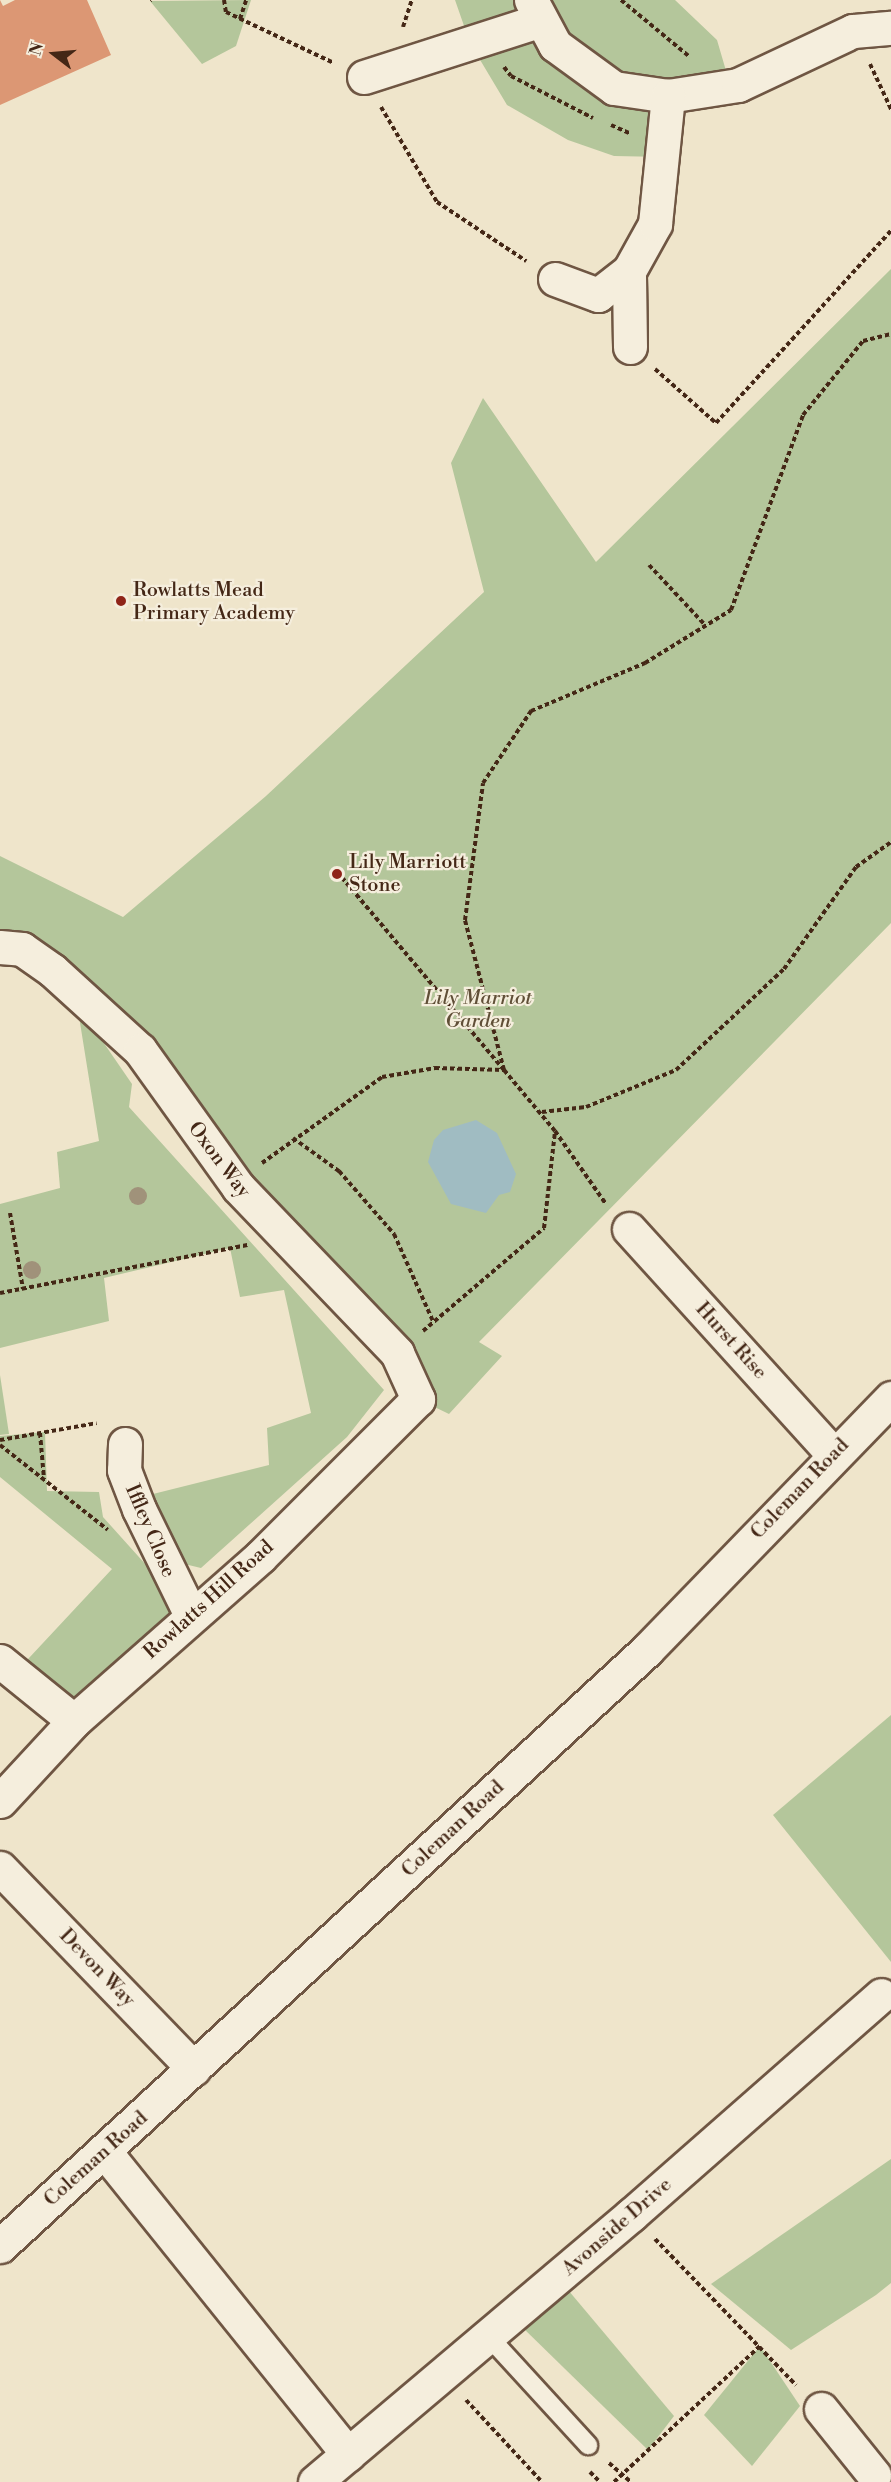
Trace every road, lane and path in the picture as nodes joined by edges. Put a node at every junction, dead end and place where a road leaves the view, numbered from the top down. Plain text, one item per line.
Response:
1 (224, 0) edge
2 (246, 0) edge
3 (621, 0) edge
4 (534, 10) edge
5 (240, 19) junction
6 (891, 28) edge
7 (483, 39) junction
8 (364, 77) junction
9 (879, 81) dead end
10 (738, 85) junction
11 (668, 96) junction
12 (891, 109) edge
13 (663, 132) junction
14 (891, 231) edge
15 (628, 272) junction
16 (555, 279) joint
17 (891, 334) edge
18 (630, 347) joint
19 (649, 565) dead end
20 (705, 625) junction
21 (891, 842) edge
22 (338, 873) dead end
23 (0, 947) edge
24 (504, 1070) junction
25 (542, 1112) junction
26 (555, 1131) junction
27 (10, 1213) dead end
28 (629, 1229) joint
29 (283, 1239) junction
30 (23, 1289) junction
31 (0, 1293) edge
32 (433, 1322) junction
33 (397, 1353) junction
34 (891, 1398) edge
35 (418, 1399) joint
36 (40, 1433) junction
37 (0, 1440) edge
38 (125, 1444) joint
39 (0, 1445) edge
40 (833, 1454) junction
41 (44, 1479) junction
42 (115, 1535) dead end
43 (191, 1615) junction
44 (0, 1661) edge
45 (74, 1721) junction
46 (0, 1801) edge
47 (0, 1868) edge
48 (881, 1995) dead end
49 (194, 2069) junction
50 (105, 2152) junction
51 (631, 2215) junction
52 (0, 2246) edge
53 (489, 2337) junction
54 (760, 2346) junction
55 (442, 2376) junction
56 (821, 2409) joint
57 (588, 2445) dead end
58 (348, 2454) junction
59 (588, 2470) dead end
60 (880, 2472) edge
61 (315, 2482) edge
62 (542, 2482) edge
63 (600, 2482) edge
64 (614, 2482) edge

1 - 5 path
2 - 5 path
3 - 10 path
4 - 7 street
4 - 11 street
5 - 8 path
6 - 10 street
7 - 8 street
7 - 13 path
8 - 16 path
9 - 12 path
10 - 11 street
11 - 13 street
13 - 15 street
14 - 18 path
15 - 16 street
15 - 18 street
17 - 20 path
19 - 20 path
20 - 24 path
21 - 25 path
22 - 24 path
23 - 29 street, Oxon Way
24 - 25 path
24 - 32 path
25 - 26 path
26 - 28 path
26 - 32 path
27 - 30 path
28 - 40 street, Hurst Rise
29 - 30 path
29 - 33 street, Oxon Way
30 - 31 path
32 - 33 path
33 - 35 street, Oxon Way
34 - 40 street, Coleman Road
35 - 43 street, Rowlatts Hill Road
36 - 37 path
36 - 38 path
36 - 41 path
38 - 43 street, Iffley Close
39 - 41 path
40 - 49 street, Coleman Road
41 - 42 path
43 - 45 street, Rowlatts Hill Road
44 - 45 street
45 - 46 street, Rowlatts Hill Road
47 - 49 street, Devon Way
48 - 51 street, Avonside Drive
49 - 50 street, Coleman Road
50 - 52 street, Coleman Road
50 - 58 street
51 - 53 street, Avonside Drive
51 - 54 path
53 - 55 street, Avonside Drive
53 - 57 lane
54 - 56 path
54 - 64 path
55 - 58 street, Avonside Drive
55 - 62 path
56 - 60 street
58 - 61 street, Avonside Drive
59 - 63 path

